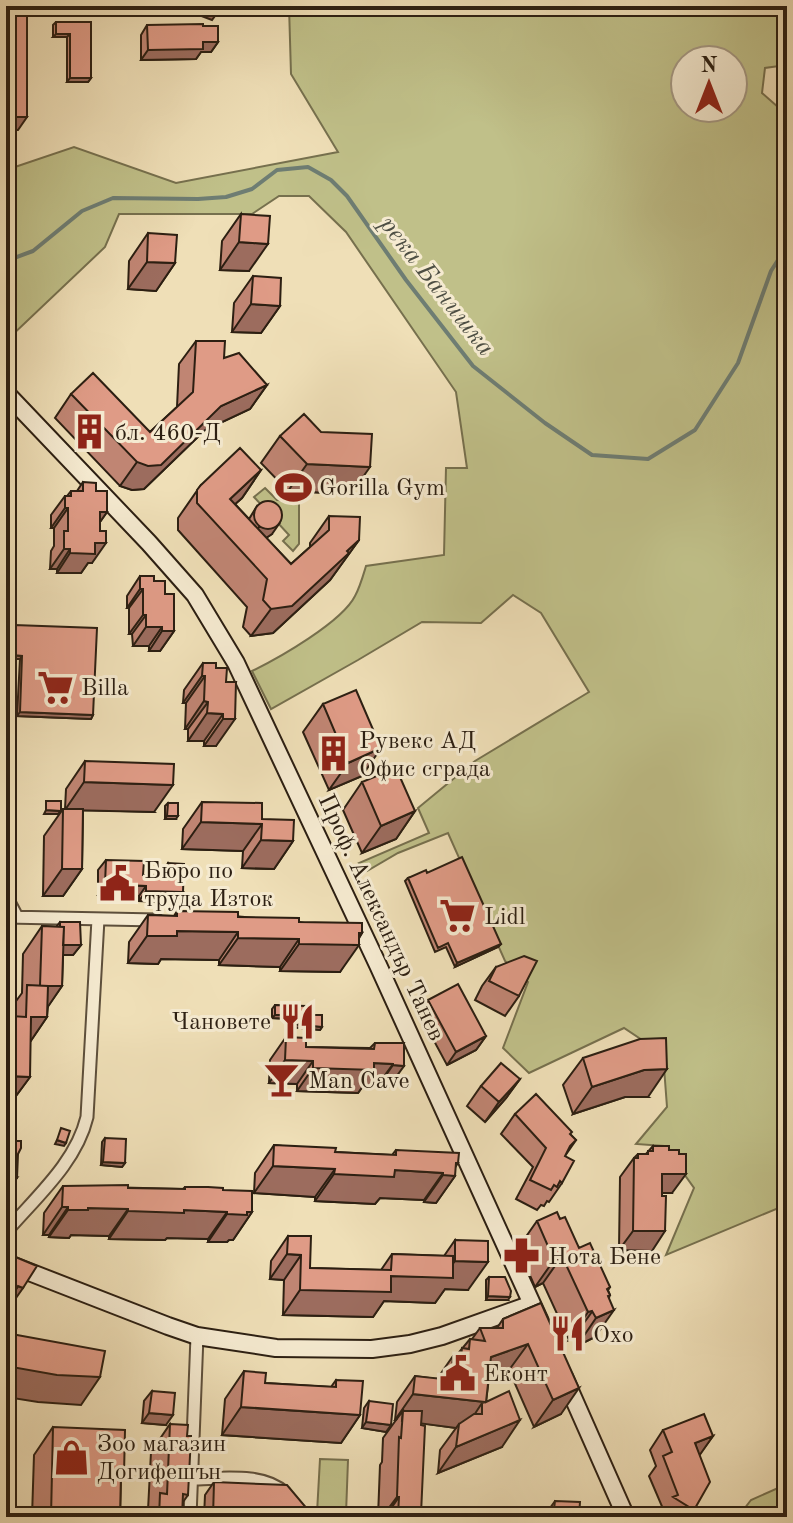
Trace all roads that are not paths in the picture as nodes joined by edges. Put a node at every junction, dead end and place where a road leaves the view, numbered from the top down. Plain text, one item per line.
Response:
1 (6, 393) edge
2 (6, 896) edge
3 (11, 917) edge
4 (98, 919) junction
5 (163, 920) edge
6 (6, 1232) edge
7 (6, 1263) edge
8 (532, 1304) junction
9 (197, 1336) junction
10 (191, 1479) junction
11 (297, 1506) edge
12 (623, 1516) edge
13 (190, 1517) edge

1 - 8 street, Проф. Александър Танев
2 - 3 street
3 - 4 street
4 - 5 street
4 - 6 street
7 - 9 street
8 - 9 street
8 - 12 street, Проф. Александър Танев
9 - 10 street
10 - 11 street
10 - 13 street

